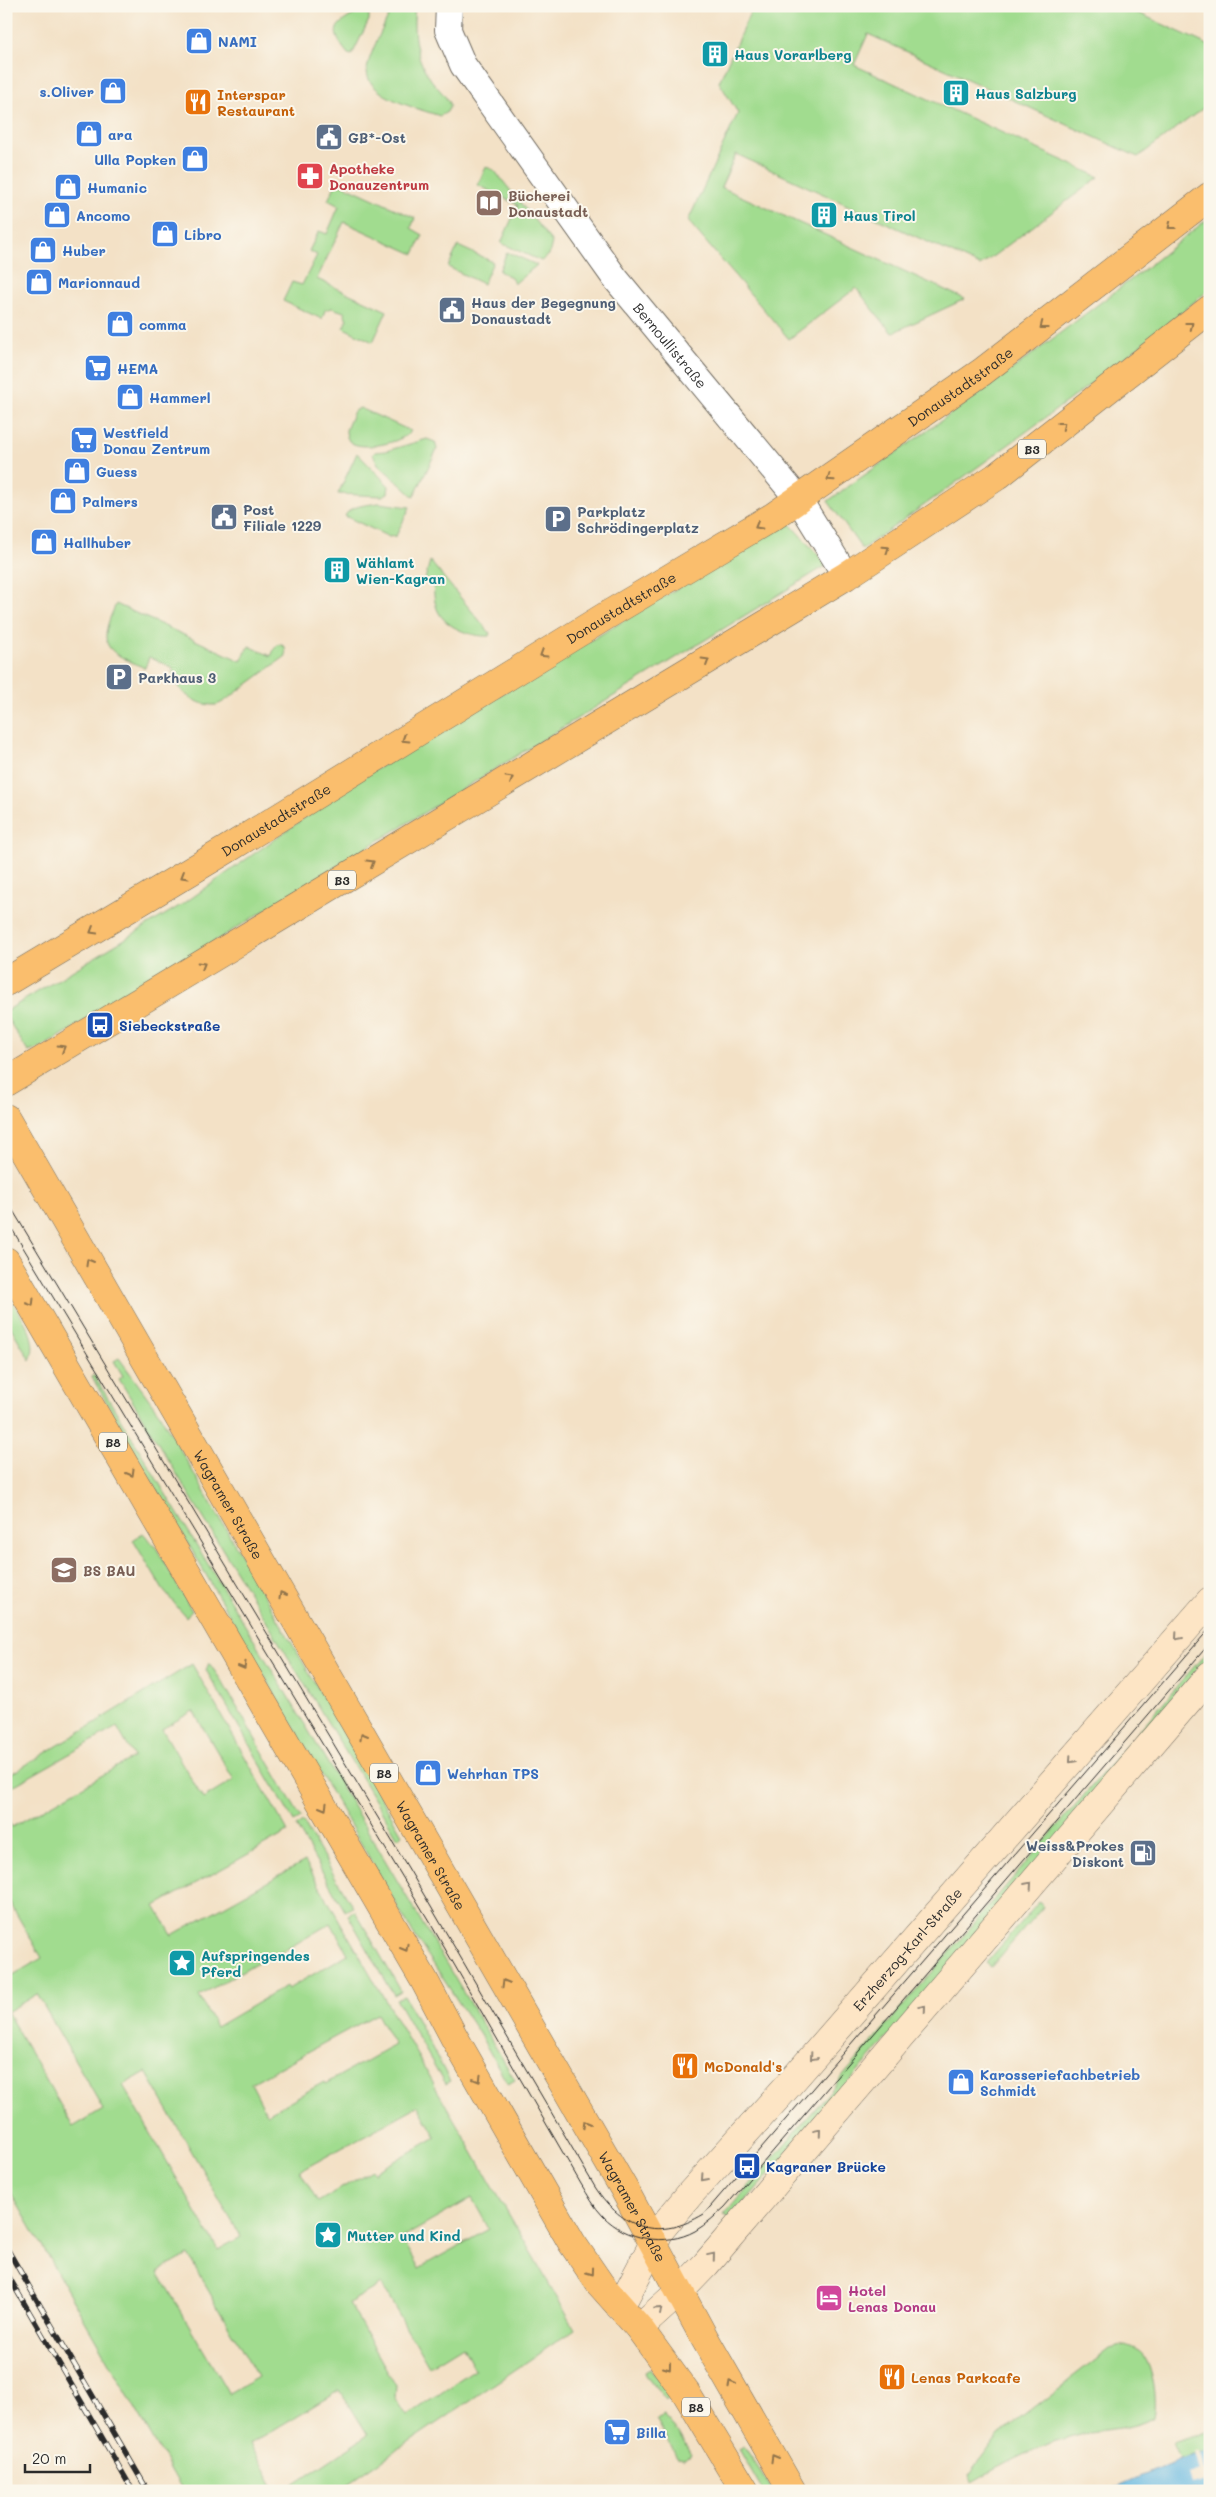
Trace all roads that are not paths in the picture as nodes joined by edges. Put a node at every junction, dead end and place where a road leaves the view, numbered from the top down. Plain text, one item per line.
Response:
1 (449, 6) edge
2 (1210, 196) edge
3 (1210, 310) edge
4 (799, 500) junction
5 (846, 576) junction
6 (6, 982) edge
7 (6, 1082) edge
8 (6, 1118) edge
9 (6, 1261) edge
10 (1210, 1600) edge
11 (1210, 1675) edge
12 (653, 2243) junction
13 (679, 2292) junction
14 (620, 2307) junction
15 (639, 2328) junction
16 (745, 2491) edge
17 (792, 2491) edge

1 - 4 street, Bernoullistraße
2 -> 4 main road, Donaustadtstraße
5 -> 3 main road, B3
4 - 5 street, Bernoullistraße
4 -> 6 main road, Donaustadtstraße
7 -> 5 main road, B3
12 -> 8 main road, Wagramer Straße / B8
9 -> 14 main road, B8
10 -> 12 main road, Erzherzog-Karl-Straße
13 -> 11 main road
12 - 13 main road, Wagramer Straße / B8
12 - 14 main road, Erzherzog-Karl-Straße
15 -> 13 main road
17 -> 13 main road, Wagramer Straße / B8
14 - 15 main road, B8
15 -> 16 main road, B8

